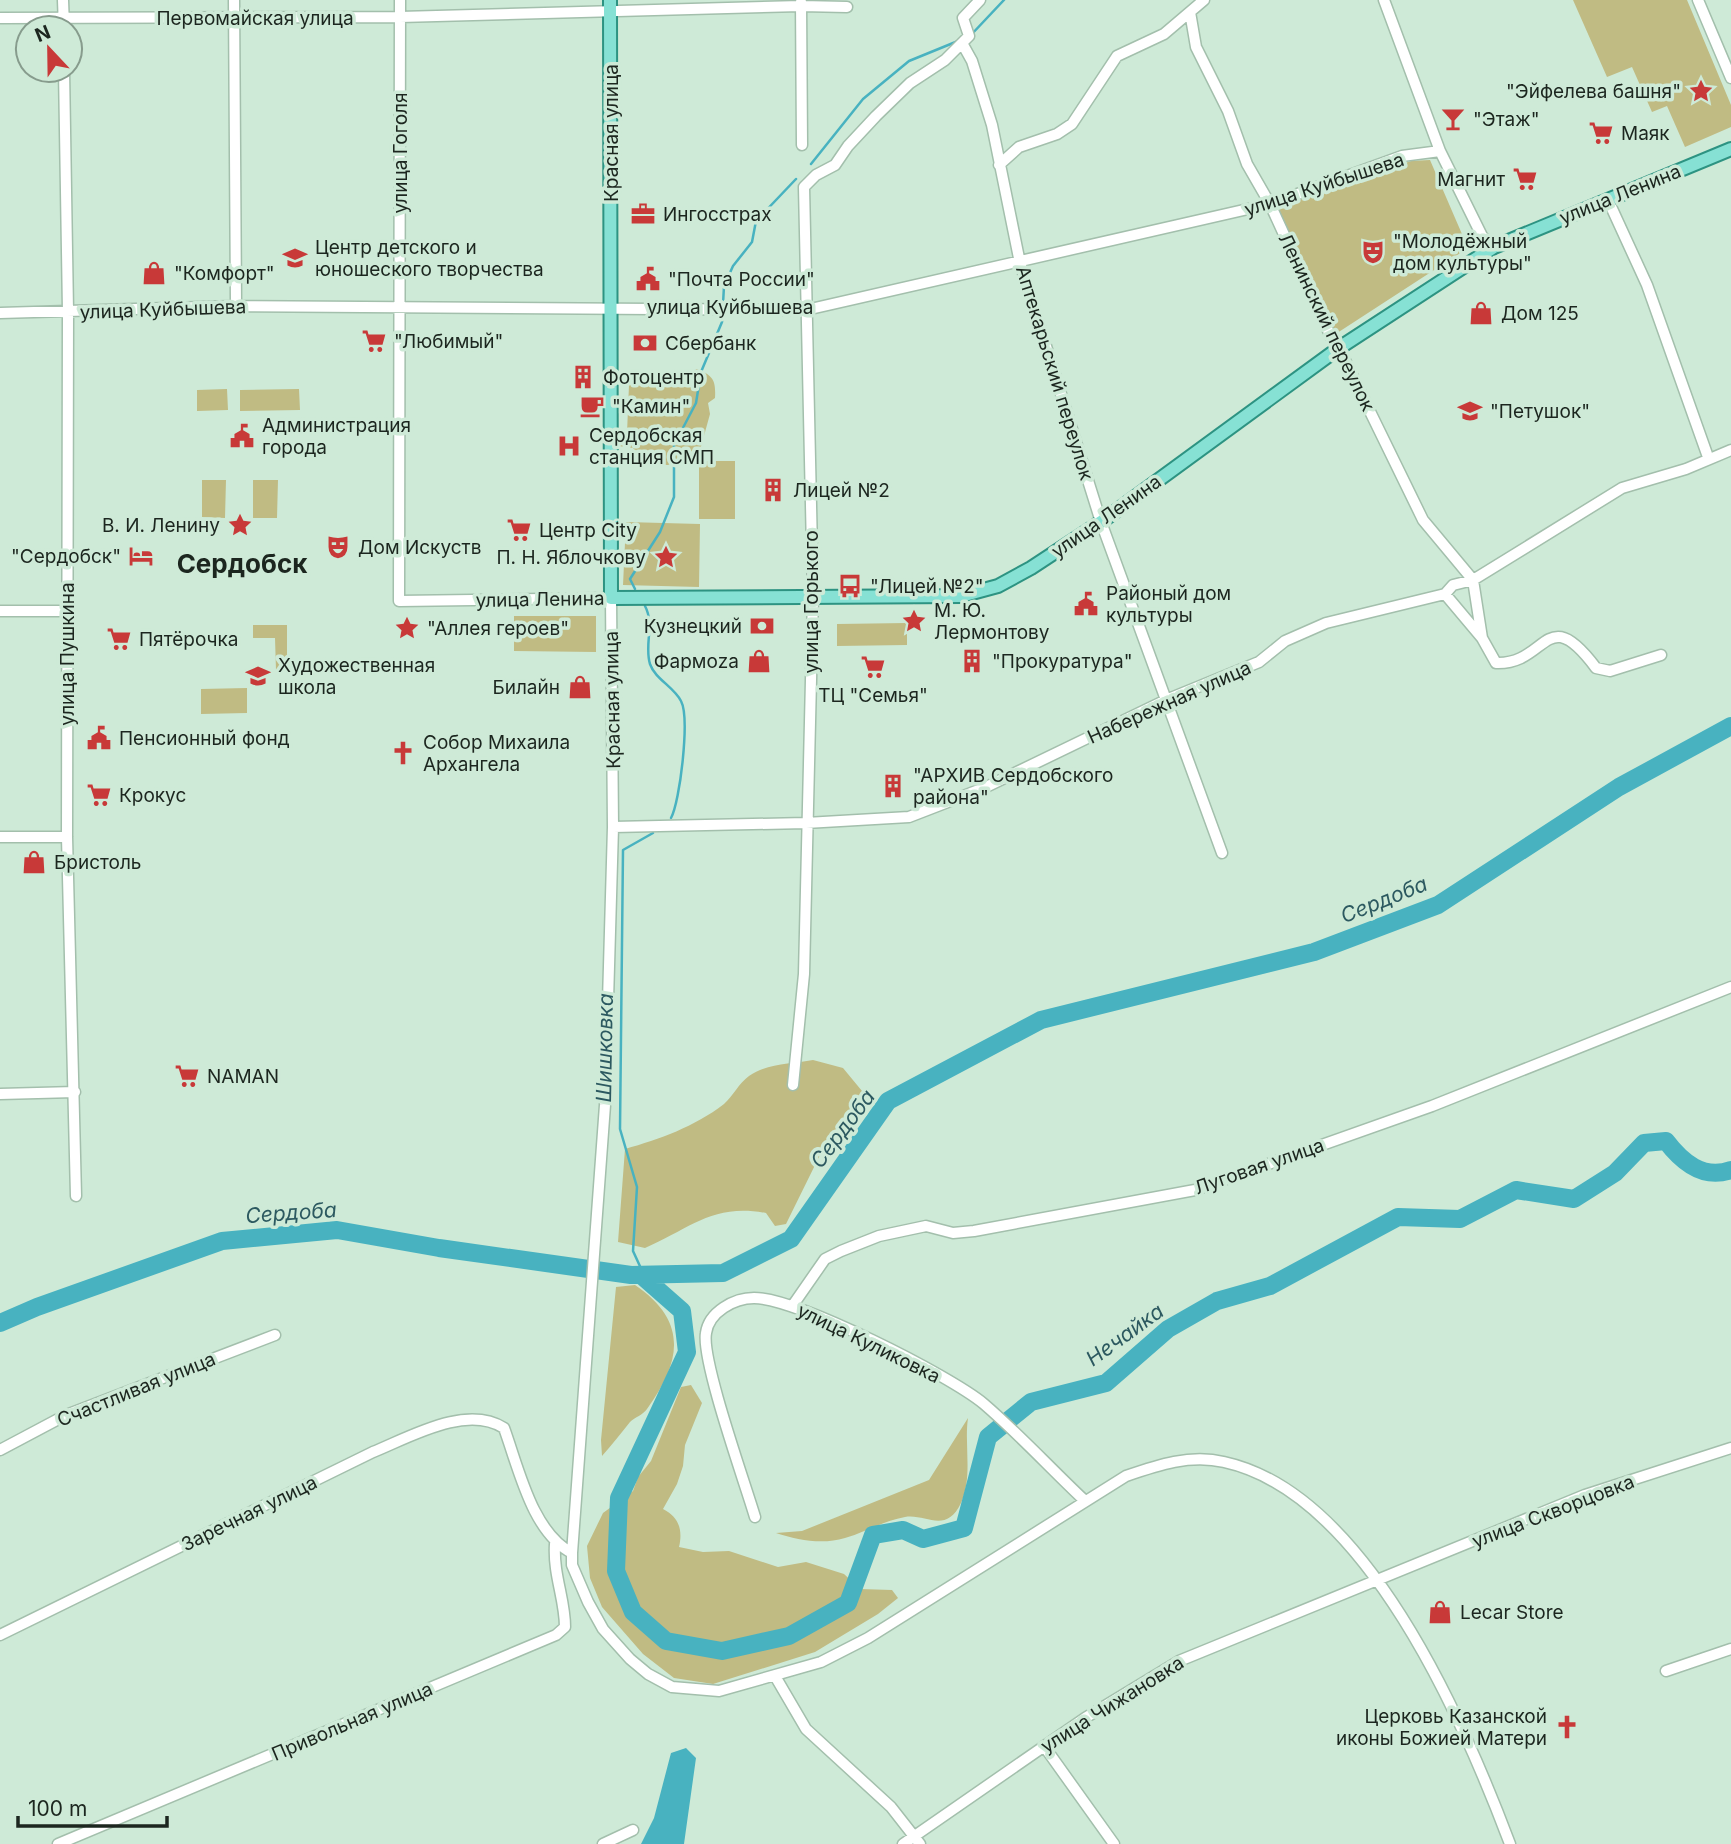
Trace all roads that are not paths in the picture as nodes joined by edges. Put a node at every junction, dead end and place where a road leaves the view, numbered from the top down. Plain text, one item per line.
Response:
1 (234, 0) edge
2 (400, 0) edge
3 (979, 0) edge
4 (1204, 0) edge
5 (1384, 0) edge
6 (1698, 0) edge
7 (801, 3) edge
8 (610, 6) edge
9 (847, 7) dead end
10 (1189, 12) junction
11 (400, 17) junction
12 (234, 18) junction
13 (84, 22) edge
14 (964, 41) junction
15 (1731, 78) edge
16 (64, 84) edge
17 (802, 145) dead end
18 (1731, 149) edge
19 (1440, 151) junction
20 (999, 165) junction
21 (1608, 200) junction
22 (1270, 204) junction
23 (1494, 247) junction
24 (1020, 263) junction
25 (236, 306) junction
26 (611, 307) junction
27 (399, 309) junction
28 (806, 310) junction
29 (68, 312) junction
30 (0, 313) edge
31 (1339, 348) junction
32 (1731, 450) edge
33 (1708, 457) junction
34 (1101, 522) junction
35 (1473, 580) junction
36 (1445, 594) junction
37 (813, 596) junction
38 (611, 598) junction
39 (400, 601) joint
40 (0, 611) edge
41 (66, 611) junction
42 (1482, 638) junction
43 (1661, 655) dead end
44 (1166, 700) junction
45 (806, 824) junction
46 (613, 827) junction
47 (0, 837) edge
48 (67, 837) junction
49 (1222, 853) dead end
50 (1731, 987) edge
51 (793, 1085) dead end
52 (75, 1092) junction
53 (0, 1094) edge
54 (76, 1196) dead end
55 (793, 1305) junction
56 (275, 1335) dead end
57 (1731, 1448) edge
58 (0, 1450) edge
59 (1084, 1500) junction
60 (755, 1517) dead end
61 (555, 1544) junction
62 (572, 1553) junction
63 (1377, 1580) junction
64 (0, 1635) edge
65 (1731, 1649) edge
66 (1666, 1671) dead end
67 (775, 1676) junction
68 (1044, 1746) junction
69 (633, 1830) dead end
70 (918, 1840) edge
71 (58, 1844) edge
72 (603, 1844) edge
73 (903, 1844) edge
74 (1114, 1844) edge
75 (1510, 1844) edge

1 - 12 street
2 - 11 street, улица Гоголя
3 - 14 street
4 - 10 street
5 - 19 street
6 - 15 street
7 - 8 street, Первомайская улица
7 - 9 street, Первомайская улица
7 - 17 street
8 - 11 street, Первомайская улица
8 - 26 main road, Красная улица
10 - 20 street
10 - 22 street, Ленинский переулок
11 - 12 street, Первомайская улица
11 - 27 street, улица Гоголя
12 - 13 street, Первомайская улица
12 - 25 street
14 - 20 street, Аптекарьский переулок
14 - 28 street, улица Горького
16 - 29 street, улица Пушкина
18 - 21 main road, улица Ленина
19 - 22 street, улица Куйбышева
19 - 23 street
20 - 24 street, Аптекарьский переулок
21 - 23 main road, улица Ленина
21 - 33 street
22 - 24 street, улица Куйбышева
22 - 31 street, Ленинский переулок
23 - 31 main road, улица Ленина
24 - 28 street, улица Куйбышева
24 - 34 street, Аптекарьский переулок
25 - 27 street, улица Куйбышева
25 - 29 street, улица Куйбышева
26 - 27 street, улица Куйбышева
26 - 28 street, улица Куйбышева
26 - 38 main road, Красная улица
27 - 39 street, улица Гоголя
28 - 37 street, улица Горького
29 - 30 street, улица Куйбышева
29 - 41 street, улица Пушкина
31 - 34 main road, улица Ленина
31 - 35 street, Ленинский переулок
32 - 33 street, Набережная улица
33 - 35 street, Набережная улица
34 - 37 main road, улица Ленина
34 - 44 street, Аптекарьский переулок
35 - 36 street, Набережная улица
35 - 42 street
36 - 42 street
36 - 44 street, Набережная улица
37 - 38 main road, улица Ленина
37 - 45 street, улица Горького
38 - 39 street, улица Ленина
38 - 46 street, Красная улица
40 - 41 street
41 - 48 street, улица Пушкина
42 - 43 street
44 - 45 street, Набережная улица
44 - 49 street, Аптекарьский переулок
45 - 46 street, Набережная улица
45 - 51 street, улица Горького
46 - 62 street, Красная улица
47 - 48 street
48 - 52 street, улица Пушкина
50 - 55 street, Луговая улица
52 - 53 street
52 - 54 street, улица Пушкина
55 - 59 street, улица Куликовка
55 - 60 street, улица Куликовка
56 - 58 street, Счастливая улица
57 - 63 street, улица Скворцовка
59 - 63 street, Красная улица
59 - 67 street, Красная улица
61 - 62 street
61 - 64 street, Заречная улица
61 - 71 street, Привольная улица
62 - 67 street, Красная улица
63 - 68 street, улица Чижановка
63 - 75 street, Красная улица
65 - 66 street
67 - 70 street
68 - 70 street, улица Чижановка
68 - 74 street
69 - 72 street
70 - 73 street, улица Чижановка

